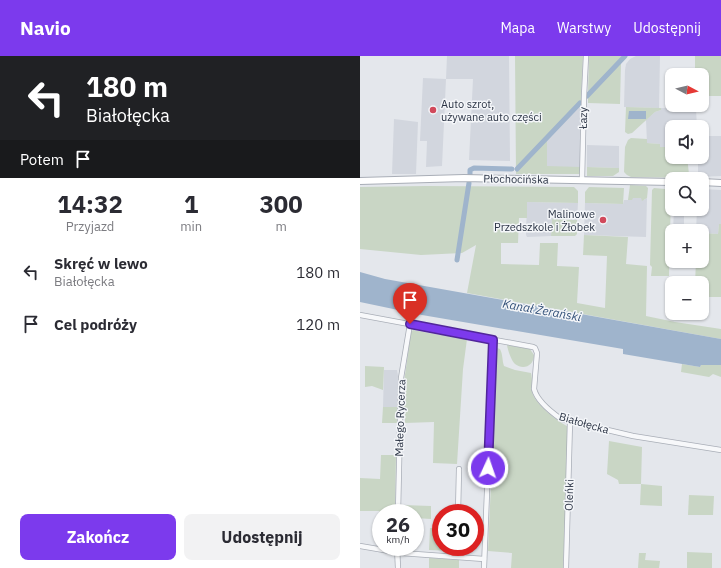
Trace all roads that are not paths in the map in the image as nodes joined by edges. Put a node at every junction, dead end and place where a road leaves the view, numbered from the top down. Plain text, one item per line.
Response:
1 (586, 56) edge
2 (582, 180) junction
3 (360, 181) edge
4 (665, 182) edge
5 (709, 182) edge
6 (721, 183) edge
7 (360, 315) edge
8 (410, 324) junction
9 (493, 340) junction
10 (570, 421) junction
11 (721, 450) edge
12 (459, 469) dead end
13 (398, 504) edge
14 (458, 504) edge
15 (360, 546) edge
16 (372, 547) edge
17 (397, 556) edge
18 (456, 556) edge
19 (484, 559) junction
20 (398, 568) edge
21 (484, 568) edge
22 (566, 568) edge

1 - 2 street, Łazy
2 - 3 main road, Płochocińska
2 - 4 main road, Płochocińska
5 - 6 main road
7 - 8 street, Białołęcka
8 - 9 street, Białołęcka
8 - 13 street, Małego Rycerza
9 - 10 street, Białołęcka
9 - 19 street
10 - 11 street, Białołęcka
10 - 22 street, Oleńki
12 - 14 street
15 - 16 street
17 - 20 street
18 - 19 street
19 - 21 street

